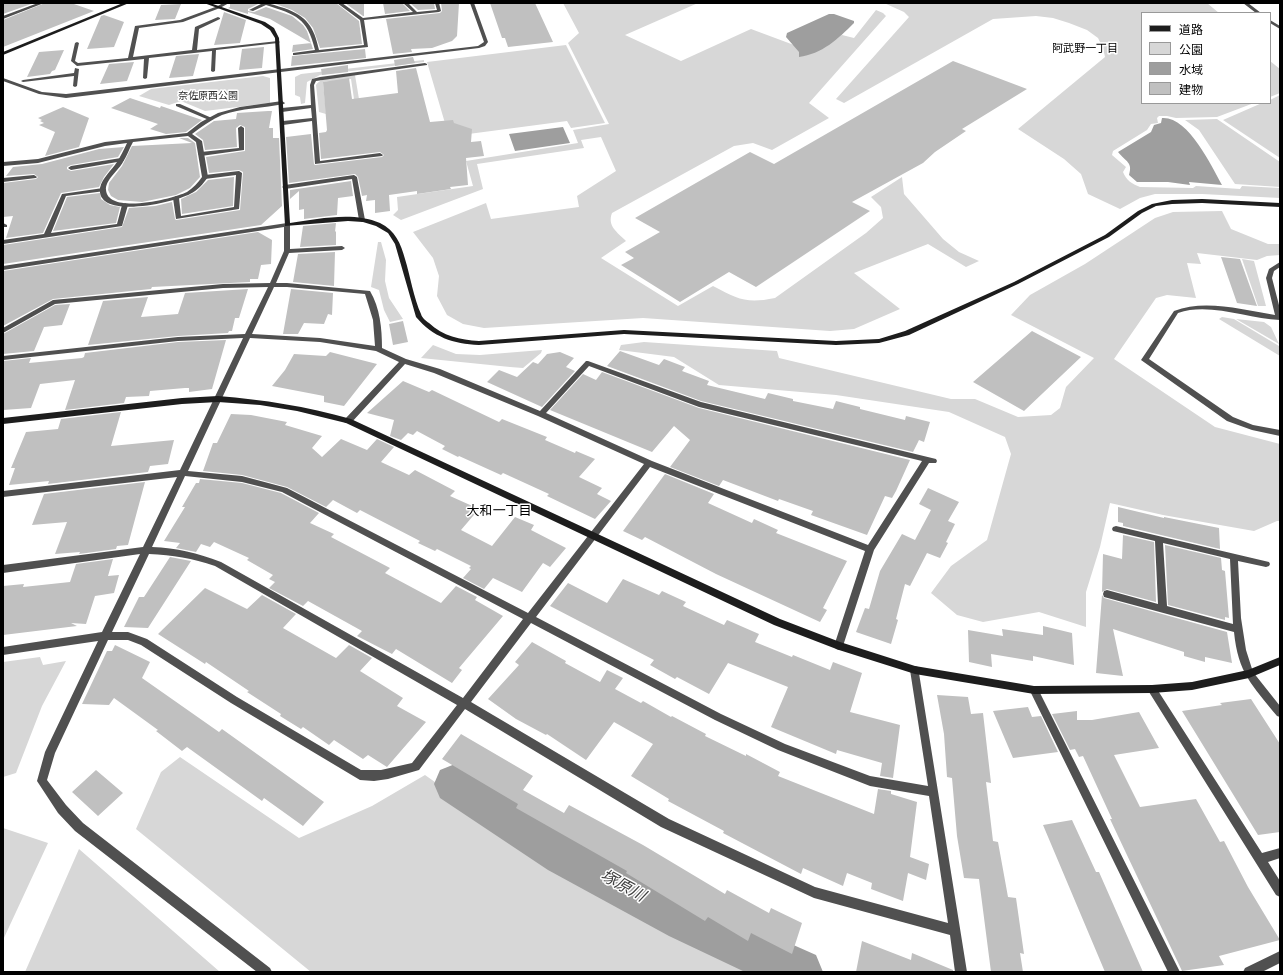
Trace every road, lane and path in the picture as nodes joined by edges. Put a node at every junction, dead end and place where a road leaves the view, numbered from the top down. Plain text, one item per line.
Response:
1 (42, 3) edge
2 (127, 3) edge
3 (206, 3) edge
4 (227, 3) edge
5 (266, 3) edge
6 (339, 3) edge
7 (405, 3) edge
8 (437, 3) edge
9 (472, 3) edge
10 (1245, 3) edge
11 (218, 7) junction
12 (251, 10) dead end
13 (1258, 12) edge
14 (416, 13) junction
15 (3, 18) edge
16 (218, 18) dead end
17 (362, 19) junction
18 (1271, 22) edge
19 (1280, 28) edge
20 (278, 42) junction
21 (77, 43) dead end
22 (214, 49) junction
23 (317, 51) junction
24 (194, 52) junction
25 (3, 54) edge
26 (295, 54) dead end
27 (147, 57) junction
28 (130, 59) junction
29 (425, 64) dead end
30 (77, 65) junction
31 (280, 70) junction
32 (213, 71) dead end
33 (76, 74) junction
34 (145, 78) dead end
35 (3, 79) edge
36 (23, 81) dead end
37 (75, 86) dead end
38 (282, 103) junction
39 (178, 105) dead end
40 (313, 106) junction
41 (282, 110) junction
42 (211, 119) junction
43 (314, 119) junction
44 (283, 123) junction
45 (241, 128) dead end
46 (189, 134) junction
47 (130, 142) junction
48 (201, 154) junction
49 (380, 155) dead end
50 (121, 160) junction
51 (3, 164) edge
52 (71, 168) dead end
53 (354, 170) dead end
54 (34, 177) dead end
55 (205, 177) junction
56 (354, 177) junction
57 (3, 180) edge
58 (285, 187) junction
59 (103, 190) junction
60 (176, 198) junction
61 (124, 205) junction
62 (1280, 205) edge
63 (362, 220) junction
64 (287, 225) junction
65 (47, 235) junction
66 (3, 242) edge
67 (342, 248) dead end
68 (287, 250) junction
69 (1280, 264) edge
70 (3, 268) edge
71 (272, 284) junction
72 (1280, 319) edge
73 (3, 331) edge
74 (248, 336) junction
75 (378, 349) junction
76 (3, 358) edge
77 (404, 361) junction
78 (218, 399) junction
79 (541, 414) junction
80 (3, 421) edge
81 (348, 421) junction
82 (1280, 433) edge
83 (649, 463) junction
84 (183, 473) junction
85 (3, 494) edge
86 (1116, 529) dead end
87 (592, 536) junction
88 (1159, 540) junction
89 (870, 549) junction
90 (146, 550) junction
91 (1234, 557) junction
92 (1266, 564) dead end
93 (3, 569) edge
94 (1107, 594) dead end
95 (1163, 608) junction
96 (529, 618) junction
97 (1238, 629) junction
98 (105, 636) junction
99 (839, 646) junction
100 (3, 651) edge
101 (1280, 661) edge
102 (915, 670) junction
103 (1249, 674) junction
104 (1152, 689) junction
105 (1034, 690) junction
106 (463, 703) junction
107 (1280, 713) edge
108 (934, 792) junction
109 (1280, 853) edge
110 (1261, 860) junction
111 (1280, 892) edge
112 (955, 931) junction
113 (1280, 957) edge
114 (266, 972) edge
115 (962, 972) edge
116 (1174, 972) edge
117 (1249, 972) edge

1 - 15 street
2 - 25 street
3 - 11 street
4 - 11 street
5 - 12 street
5 - 23 street
6 - 17 street
7 - 14 street
8 - 14 street
9 - 31 street
10 - 13 street
11 - 20 street
11 - 28 street
14 - 17 street
16 - 24 street
17 - 23 street
18 - 19 street
20 - 22 street
20 - 31 street
21 - 30 street
22 - 24 street
22 - 32 street
23 - 26 street
24 - 27 street
27 - 28 street
27 - 34 street
28 - 30 street
29 - 40 street
30 - 33 street
31 - 35 street
31 - 38 street
33 - 36 street
33 - 37 street
38 - 41 street
38 - 42 street
39 - 42 street
40 - 41 street
40 - 43 street
41 - 44 street
42 - 46 street
43 - 44 street
43 - 49 street
44 - 58 street
45 - 48 street
46 - 47 street
46 - 48 street
47 - 50 street
47 - 51 street
48 - 55 street
50 - 52 street
50 - 59 street
53 - 56 street
54 - 57 street
55 - 60 street
55 - 60 street
56 - 58 street
56 - 63 street
58 - 64 street
59 - 61 street
59 - 65 street
60 - 61 street
61 - 65 street
62 - 63 street
63 - 64 street
64 - 68 street
64 - 70 street
65 - 66 street
67 - 68 street
68 - 71 street
69 - 72 street
71 - 73 street
71 - 74 street
71 - 75 street
72 - 82 street
74 - 75 street
74 - 76 street
74 - 78 street
75 - 77 street
77 - 79 street
77 - 81 street
78 - 80 street
78 - 81 street
78 - 84 street
79 - 83 street
79 - 89 street
81 - 87 street
83 - 87 street
83 - 89 street
84 - 85 street
84 - 90 street
84 - 96 street
86 - 88 street
87 - 96 street
87 - 99 street
88 - 91 street
88 - 95 street
89 - 99 street
90 - 93 street
90 - 98 street
90 - 106 street
91 - 92 street
91 - 97 street
94 - 95 street
95 - 97 street
96 - 106 street
96 - 108 street
97 - 103 street
98 - 100 street
98 - 106 street
98 - 114 street
99 - 102 street
101 - 103 street
102 - 105 street
102 - 108 street
103 - 104 street
103 - 107 street
104 - 105 street
104 - 110 street
105 - 116 street
106 - 112 street
108 - 112 street
109 - 110 street
110 - 111 street
112 - 115 street
113 - 117 street

